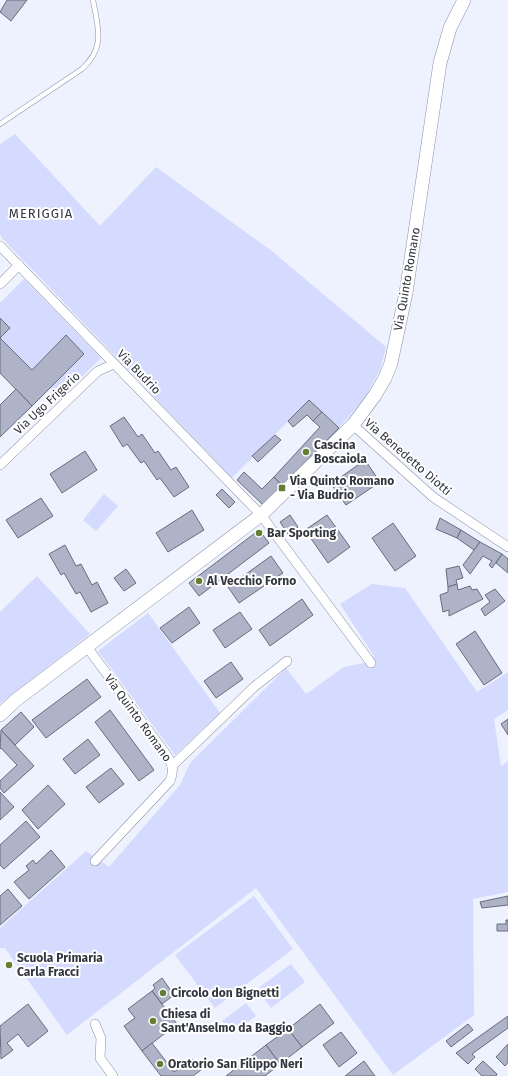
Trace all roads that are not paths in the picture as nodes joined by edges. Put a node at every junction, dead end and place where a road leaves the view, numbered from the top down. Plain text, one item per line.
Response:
1 (93, 0) edge
2 (464, 0) edge
3 (0, 124) edge
4 (0, 246) edge
5 (18, 265) junction
6 (0, 284) edge
7 (114, 364) junction
8 (353, 425) junction
9 (0, 465) edge
10 (262, 515) junction
11 (508, 547) edge
12 (87, 647) junction
13 (287, 660) dead end
14 (371, 663) dead end
15 (0, 715) edge
16 (172, 766) junction
17 (95, 861) dead end
18 (95, 1024) dead end
19 (113, 1076) edge

1 - 3 lane
2 - 8 street, Via Quinto Romano
4 - 5 street, Via Budrio
5 - 6 street
5 - 7 street, Via Budrio
7 - 9 street, Via Ugo Frigerio
7 - 10 street, Via Budrio
8 - 10 street, Via Quinto Romano
8 - 11 street, Via Benedetto Diotti
10 - 12 street, Via Quinto Romano
10 - 14 street
12 - 15 street, Via Quinto Romano
12 - 16 street, Via Quinto Romano
13 - 16 street
16 - 17 street, Via Quinto Romano
18 - 19 street

